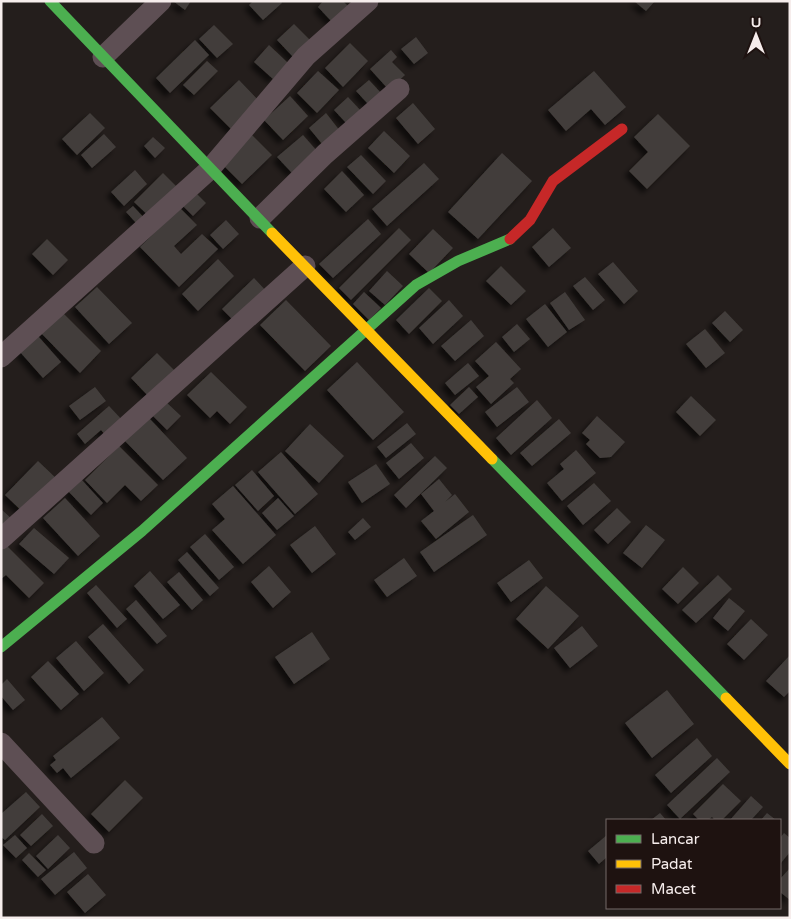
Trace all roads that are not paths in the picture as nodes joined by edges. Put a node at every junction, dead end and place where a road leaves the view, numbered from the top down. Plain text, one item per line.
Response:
1 (50, 1) edge
2 (161, 1) edge
3 (368, 1) edge
4 (103, 57) junction
5 (398, 89) dead end
6 (622, 129) dead end
7 (209, 170) junction
8 (260, 218) junction
9 (305, 266) junction
10 (364, 331) junction
11 (1, 357) edge
12 (1, 539) edge
13 (1, 647) edge
14 (1, 743) edge
15 (790, 764) edge
16 (94, 842) dead end

1 - 4 street
2 - 4 street
3 - 7 street
4 - 7 street
5 - 8 street
6 - 10 street
7 - 8 street
7 - 11 street
8 - 9 street
9 - 10 street
9 - 12 street
10 - 13 street
10 - 15 street
14 - 16 street

